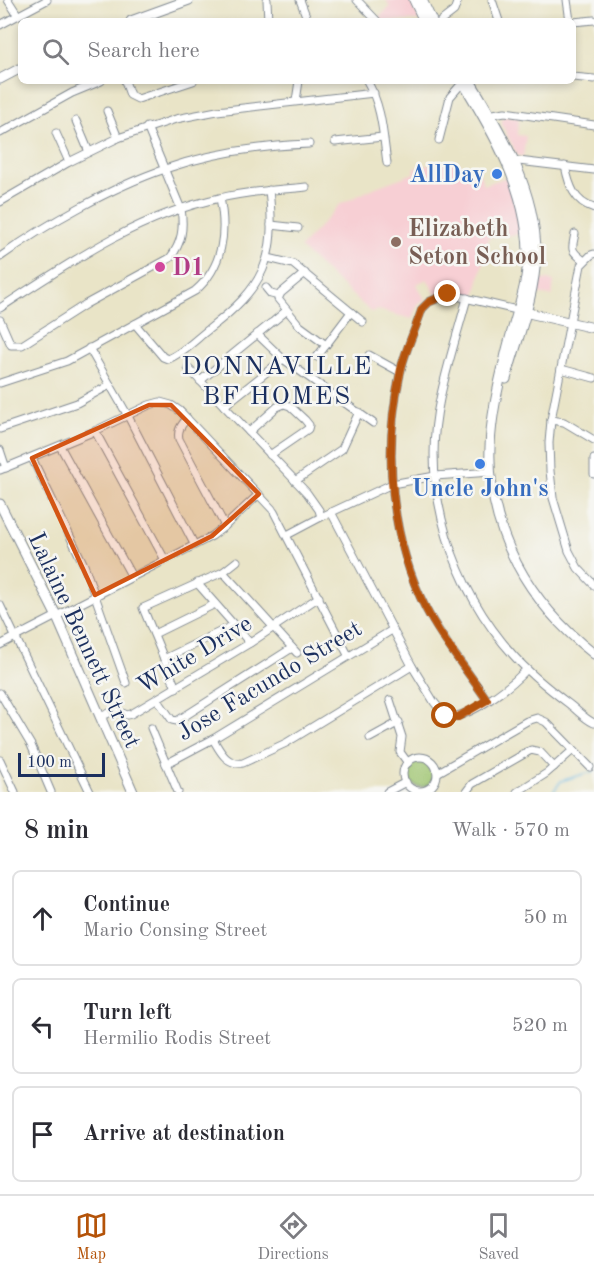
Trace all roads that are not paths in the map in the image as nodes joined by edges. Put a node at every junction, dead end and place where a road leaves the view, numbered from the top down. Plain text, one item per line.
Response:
1 (8, 0) edge
2 (47, 0) edge
3 (189, 0) edge
4 (267, 0) edge
5 (300, 0) edge
6 (357, 0) edge
7 (414, 0) edge
8 (422, 0) edge
9 (458, 0) edge
10 (492, 0) edge
11 (567, 0) edge
12 (17, 14) junction
13 (139, 18) edge
14 (268, 18) edge
15 (307, 18) edge
16 (374, 18) edge
17 (423, 18) edge
18 (431, 18) edge
19 (445, 18) edge
20 (498, 18) edge
21 (571, 18) edge
22 (594, 20) edge
23 (576, 21) edge
24 (0, 25) edge
25 (18, 69) edge
26 (1, 75) edge
27 (576, 77) edge
28 (594, 79) edge
29 (94, 84) edge
30 (126, 84) edge
31 (184, 84) edge
32 (299, 84) edge
33 (369, 84) edge
34 (462, 84) edge
35 (467, 84) edge
36 (374, 93) junction
37 (296, 101) junction
38 (107, 111) dead end
39 (487, 115) junction
40 (76, 121) dead end
41 (594, 124) edge
42 (147, 127) junction
43 (0, 133) edge
44 (56, 133) dead end
45 (383, 137) junction
46 (118, 138) junction
47 (439, 140) dead end
48 (335, 142) dead end
49 (309, 144) dead end
50 (89, 152) junction
51 (509, 160) junction
52 (69, 162) junction
53 (387, 163) dead end
54 (565, 166) junction
55 (165, 169) junction
56 (594, 170) edge
57 (306, 187) dead end
58 (269, 190) junction
59 (220, 198) junction
60 (0, 202) edge
61 (594, 208) edge
62 (181, 209) junction
63 (271, 225) junction
64 (298, 228) dead end
65 (575, 234) dead end
66 (594, 254) edge
67 (0, 257) edge
68 (268, 258) junction
69 (584, 261) junction
70 (305, 273) junction
71 (266, 288) dead end
72 (279, 296) junction
73 (467, 298) junction
74 (0, 308) edge
75 (286, 311) junction
76 (521, 311) junction
77 (351, 312) junction
78 (0, 320) edge
79 (363, 322) dead end
80 (570, 323) junction
81 (135, 324) junction
82 (594, 328) edge
83 (257, 334) junction
84 (326, 345) junction
85 (89, 348) junction
86 (369, 355) dead end
87 (317, 357) dead end
88 (283, 359) junction
89 (188, 368) dead end
90 (561, 369) junction
91 (400, 372) junction
92 (594, 378) edge
93 (200, 381) junction
94 (0, 383) edge
95 (110, 385) junction
96 (224, 406) junction
97 (359, 412) junction
98 (128, 416) junction
99 (187, 418) junction
100 (551, 420) junction
101 (373, 423) dead end
102 (0, 429) edge
103 (95, 431) junction
104 (249, 432) junction
105 (594, 440) edge
106 (60, 446) junction
107 (0, 450) edge
108 (270, 455) junction
109 (32, 458) junction
110 (594, 459) edge
111 (3, 469) edge
112 (491, 472) junction
113 (594, 474) edge
114 (435, 476) junction
115 (295, 481) junction
116 (392, 483) junction
117 (259, 494) junction
118 (0, 504) edge
119 (331, 512) junction
120 (321, 517) junction
121 (225, 526) junction
122 (287, 535) junction
123 (194, 544) junction
124 (165, 560) junction
125 (237, 561) dead end
126 (223, 572) junction
127 (132, 577) junction
128 (197, 583) junction
129 (594, 585) edge
130 (95, 595) junction
131 (319, 597) junction
132 (215, 604) junction
133 (0, 605) edge
134 (56, 615) junction
135 (234, 625) junction
136 (273, 627) junction
137 (392, 630) junction
138 (154, 634) junction
139 (15, 637) junction
140 (250, 644) junction
141 (0, 645) edge
142 (594, 654) edge
143 (348, 655) junction
144 (164, 659) junction
145 (412, 666) junction
146 (526, 670) junction
147 (126, 683) dead end
148 (176, 688) junction
149 (0, 693) edge
150 (158, 699) junction
151 (390, 700) dead end
152 (487, 700) junction
153 (7, 705) junction
154 (0, 709) edge
155 (100, 717) junction
156 (399, 723) junction
157 (594, 723) edge
158 (151, 728) dead end
159 (370, 738) dead end
160 (213, 739) junction
161 (573, 750) junction
162 (0, 760) edge
163 (408, 763) junction
164 (166, 764) junction
165 (554, 767) junction
166 (590, 767) dead end
167 (437, 773) junction
168 (406, 782) junction
169 (428, 790) edge
170 (15, 792) edge
171 (51, 792) edge
172 (90, 792) edge
173 (133, 792) edge
174 (178, 792) edge
175 (387, 792) edge
176 (466, 792) edge
177 (517, 792) edge

1 - 12 street
2 - 12 street
3 - 13 main road
4 - 14 street
5 - 15 street
6 - 16 street
7 - 17 main road
8 - 18 main road
9 - 19 street
10 - 20 street
11 - 21 street
12 - 24 street
22 - 23 street
25 - 26 main road
27 - 28 street
29 - 43 street
30 - 31 street
32 - 37 street
33 - 36 street
34 - 47 street
35 - 39 main road
36 - 37 street
36 - 45 street
37 - 42 street
38 - 46 street
39 - 41 street
39 - 51 main road
40 - 50 street
42 - 46 street
42 - 55 street
44 - 52 street
45 - 48 street
45 - 53 street
46 - 50 street
49 - 55 street
50 - 52 street
51 - 54 street
51 - 76 main road
52 - 60 street
54 - 56 street
54 - 61 street
55 - 62 street
55 - 67 street
57 - 58 street
58 - 59 street
58 - 63 street
59 - 62 street
59 - 81 street
62 - 74 street
62 - 78 street
63 - 64 street
63 - 68 street
65 - 69 street
66 - 69 street
68 - 70 street
68 - 81 street
69 - 80 street
70 - 72 street
70 - 77 street
71 - 72 street
72 - 75 street
73 - 76 street
73 - 91 street
73 - 114 street
75 - 83 street
75 - 84 street
76 - 80 main road
76 - 112 main road
77 - 79 street
77 - 84 street
80 - 82 main road
80 - 90 street
81 - 85 street
83 - 88 street
83 - 93 street
84 - 87 street
85 - 94 street
85 - 95 street
86 - 91 street
88 - 96 street
88 - 97 street
89 - 93 street
90 - 92 street
90 - 100 street
91 - 116 street
93 - 96 street
95 - 98 street
95 - 102 street
96 - 104 street
97 - 101 street
97 - 115 street
98 - 99 street
98 - 103 street
98 - 123 street
99 - 117 street
99 - 121 street
100 - 105 street
100 - 129 street
103 - 106 street
103 - 124 street
104 - 108 street
104 - 108 street
106 - 109 street
106 - 127 street
107 - 111 street
108 - 115 street
109 - 111 street
109 - 130 street
110 - 113 street
112 - 114 street
112 - 142 main road
114 - 116 street
114 - 146 street
115 - 120 street
116 - 119 street
116 - 152 street
117 - 121 street
117 - 122 street
118 - 134 main road, Lalaine Bennett Street
119 - 120 street
119 - 137 street
120 - 122 street
121 - 123 street
122 - 131 street
123 - 124 street
124 - 127 street
125 - 126 street
126 - 128 street
126 - 136 street
127 - 130 street
128 - 132 street
128 - 138 street
130 - 134 street
130 - 147 street
131 - 136 street, White Drive
131 - 143 street
132 - 135 street
132 - 138 street
133 - 139 street
134 - 139 street
134 - 155 main road, Lalaine Bennett Street
135 - 140 street
135 - 144 street
136 - 140 street, White Drive
136 - 150 street
137 - 143 street, Jose Facundo Street
137 - 145 street
138 - 144 street
139 - 141 street
139 - 172 street
140 - 148 street, White Drive
143 - 160 street, Jose Facundo Street
144 - 148 street
145 - 152 street
145 - 160 street
146 - 152 street
146 - 157 street
148 - 150 street, White Drive
149 - 153 street
150 - 155 street, White Drive
151 - 156 street
153 - 154 street
153 - 171 street
155 - 173 main road, Lalaine Bennett Street
156 - 159 street
156 - 163 street
158 - 164 street
160 - 164 street, Jose Facundo Street
161 - 165 street
161 - 166 street
161 - 167 street
162 - 170 street
163 - 167 street
163 - 168 street
164 - 174 street
165 - 176 street
165 - 177 street
167 - 169 street
168 - 169 street
168 - 175 street

